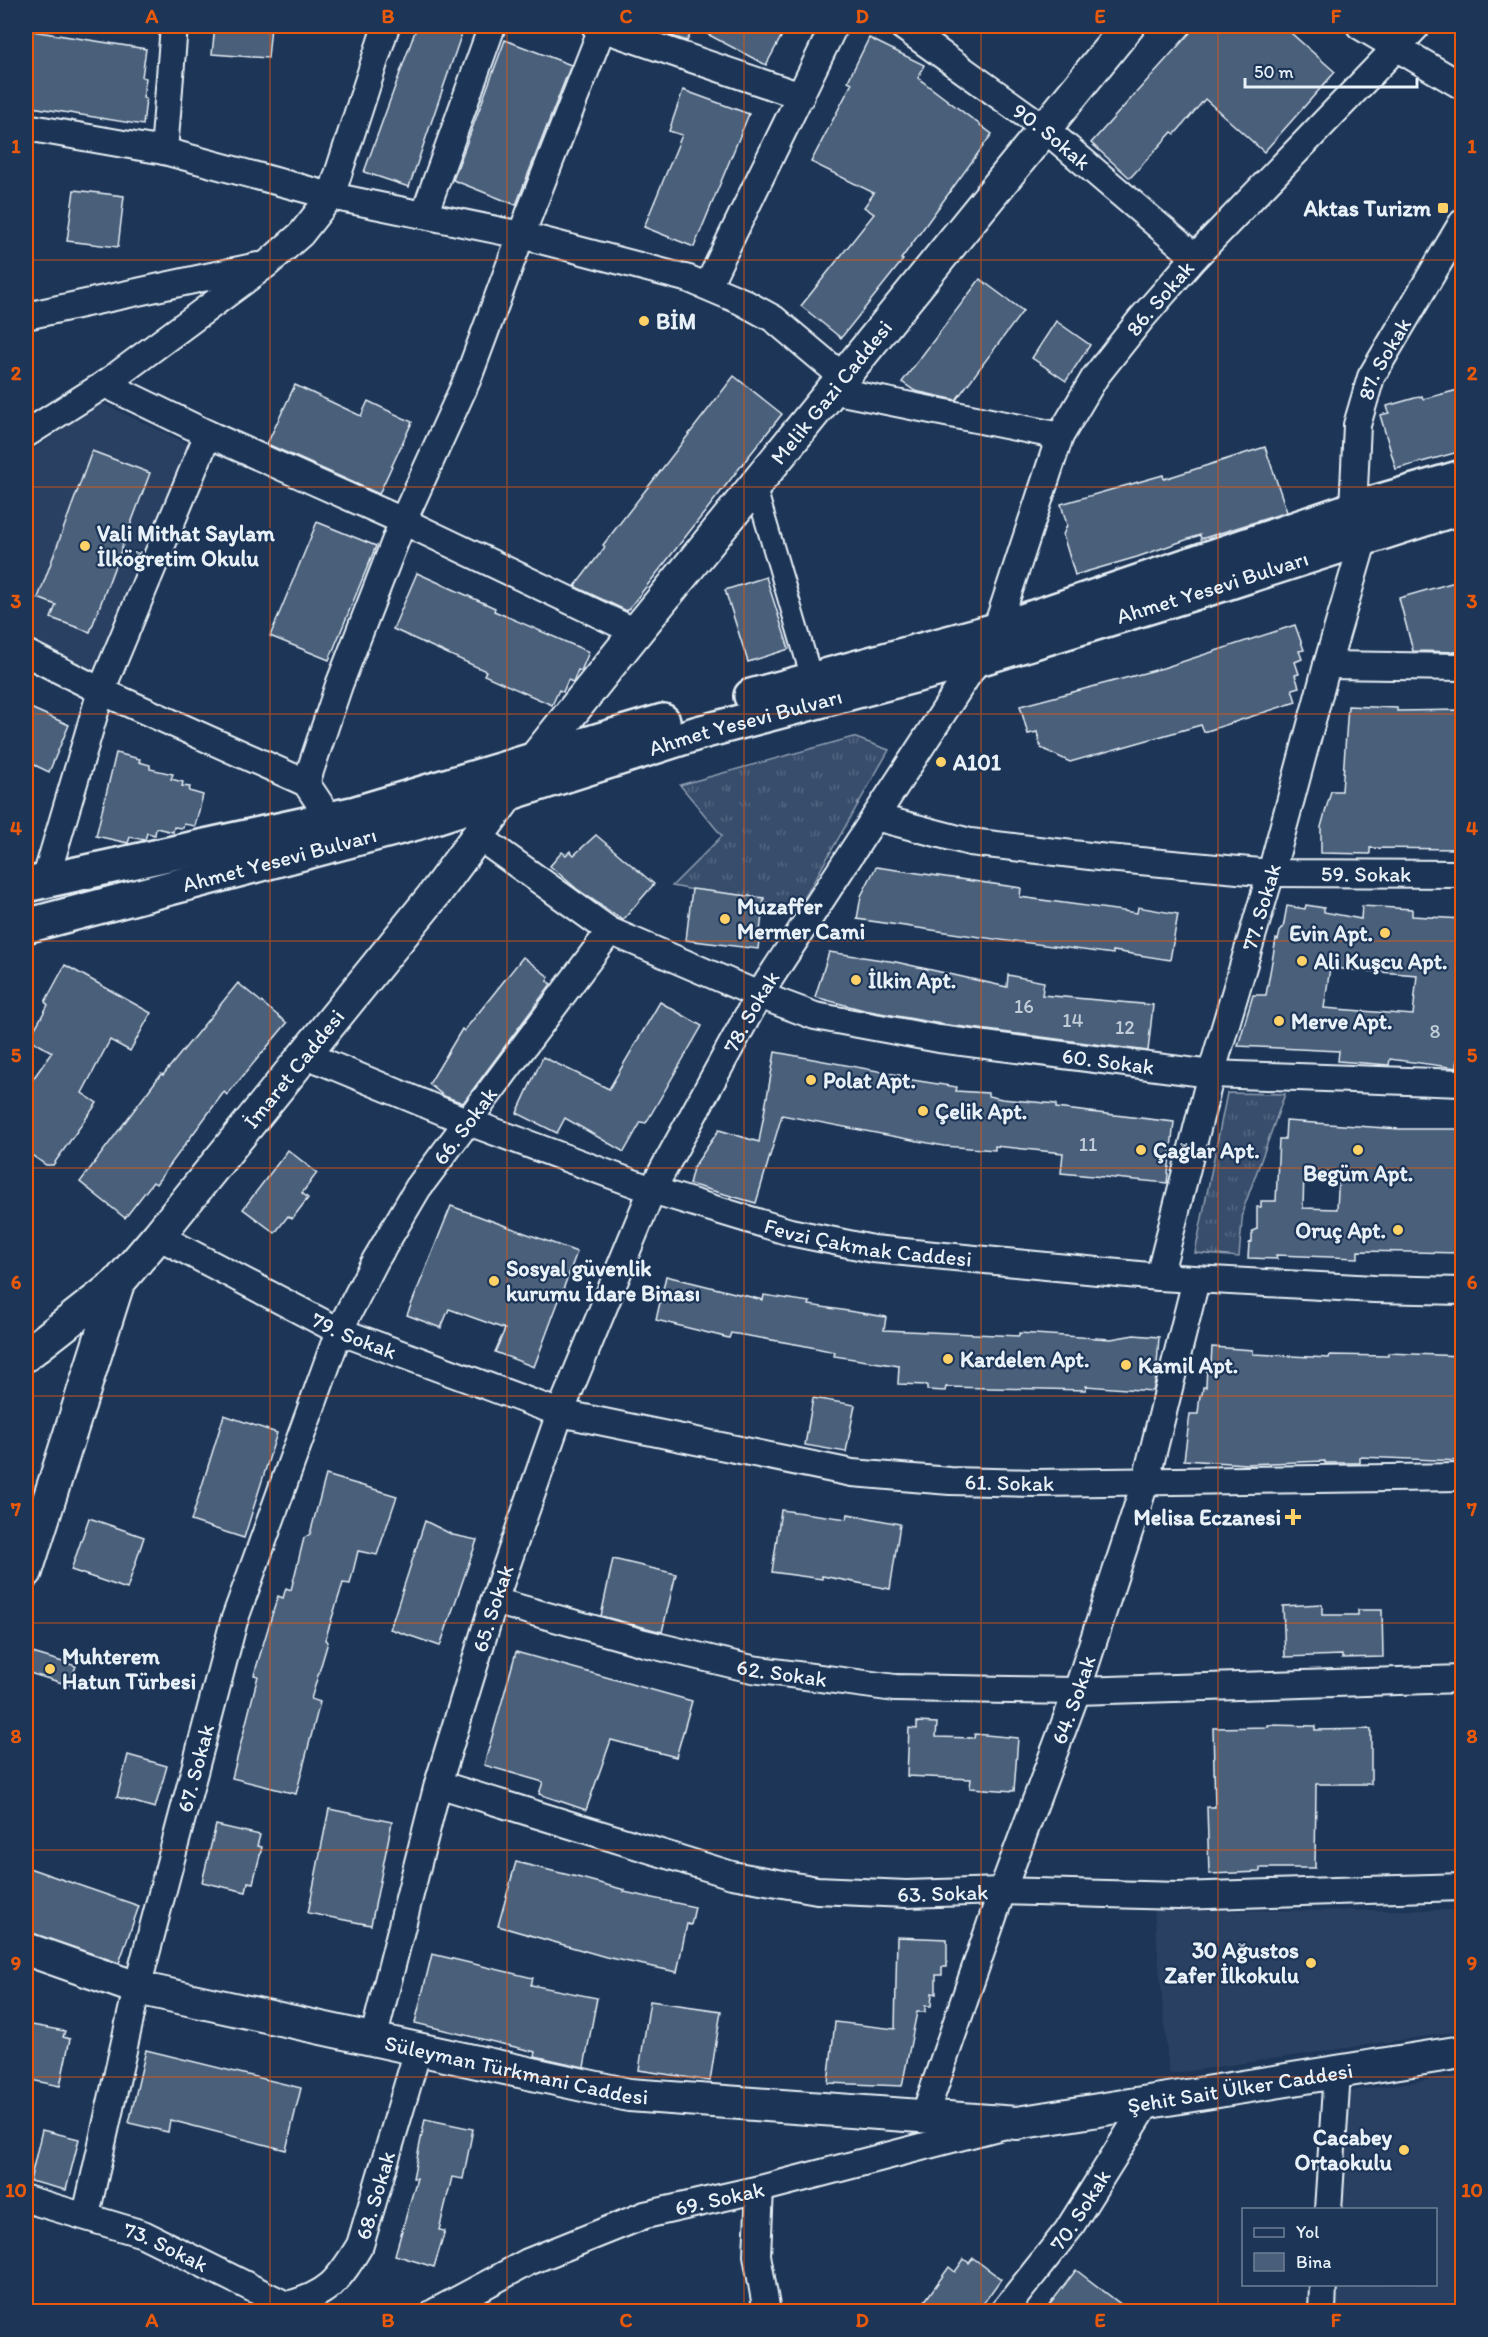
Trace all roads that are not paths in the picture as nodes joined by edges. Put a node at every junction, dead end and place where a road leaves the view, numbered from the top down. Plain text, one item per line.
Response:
1 (174, 26) edge
2 (386, 26) edge
3 (492, 26) edge
4 (600, 26) edge
5 (834, 26) edge
6 (902, 26) edge
7 (1128, 26) edge
8 (1360, 26) edge
9 (1417, 26) edge
10 (1395, 48) junction
11 (1462, 86) edge
12 (801, 96) junction
13 (26, 127) edge
14 (1044, 128) junction
15 (164, 151) junction
16 (331, 196) junction
17 (424, 215) junction
18 (1462, 223) edge
19 (521, 235) junction
20 (1195, 257) junction
21 (267, 264) junction
22 (708, 285) junction
23 (26, 316) edge
24 (837, 383) junction
25 (105, 384) junction
26 (26, 434) edge
27 (208, 434) junction
28 (1060, 436) junction
29 (1462, 477) edge
30 (755, 485) junction
31 (1462, 507) edge
32 (403, 520) junction
33 (1359, 523) junction
34 (996, 630) junction
35 (636, 632) junction
36 (26, 653) edge
37 (978, 659) junction
38 (1327, 664) junction
39 (1462, 667) edge
40 (812, 679) junction
41 (101, 691) junction
42 (536, 758) junction
43 (306, 783) junction
44 (510, 795) junction
45 (875, 817) junction
46 (330, 819) junction
47 (479, 837) junction
48 (1270, 873) junction
49 (1462, 874) edge
50 (35, 883) edge
51 (27, 931) edge
52 (610, 931) junction
53 (759, 995) junction
54 (304, 1054) junction
55 (1212, 1074) junction
56 (1462, 1083) edge
57 (466, 1121) junction
58 (652, 1190) junction
59 (158, 1236) junction
60 (1159, 1277) junction
61 (1196, 1280) junction
62 (118, 1283) junction
63 (1462, 1291) edge
64 (339, 1331) junction
65 (26, 1355) edge
66 (560, 1413) junction
67 (1462, 1476) edge
68 (1146, 1480) junction
69 (26, 1572) edge
70 (494, 1601) junction
71 (1462, 1679) edge
72 (1077, 1691) junction
73 (438, 1784) junction
74 (1462, 1887) edge
75 (1002, 1891) junction
76 (26, 1949) edge
77 (137, 1988) junction
78 (373, 2040) junction
79 (418, 2050) junction
80 (1462, 2052) edge
81 (1337, 2072) junction
82 (1149, 2102) junction
83 (925, 2114) junction
84 (1017, 2123) junction
85 (760, 2189) junction
86 (26, 2199) edge
87 (1328, 2208) edge
88 (86, 2215) junction
89 (1323, 2286) edge
90 (293, 2308) edge
91 (435, 2312) edge
92 (767, 2312) edge
93 (1003, 2312) edge
94 (1322, 2312) edge

1 - 15 street
2 - 16 street
3 - 17 street
4 - 12 street
4 - 19 street
5 - 12 street
6 - 14 street, 90. Sokak
7 - 14 street, Melik Gazi Caddesi
8 - 10 street
9 - 10 street, 86. Sokak
10 - 11 street
10 - 20 street, 86. Sokak
12 - 22 street
13 - 15 street
14 - 20 street, 90. Sokak
14 - 24 street, Melik Gazi Caddesi
15 - 16 street
16 - 17 street
16 - 21 street
17 - 19 street
18 - 33 street, 87. Sokak
19 - 22 street
19 - 32 street
20 - 28 street, 86. Sokak
21 - 23 street
21 - 25 street
22 - 24 street
24 - 28 street
24 - 30 street, Melik Gazi Caddesi
25 - 26 street
25 - 27 street
27 - 32 street
27 - 41 street
28 - 34 street, 86. Sokak
29 - 33 main road, Ahmet Yesevi Bulvarı
30 - 35 street, Melik Gazi Caddesi
30 - 40 street
31 - 33 main road, Ahmet Yesevi Bulvarı
32 - 35 street
32 - 43 street
33 - 34 main road, Ahmet Yesevi Bulvarı
33 - 37 main road, Ahmet Yesevi Bulvarı
33 - 38 street, 77. Sokak
34 - 40 main road, Ahmet Yesevi Bulvarı
35 - 42 street, Melik Gazi Caddesi
36 - 41 street
37 - 44 main road, Ahmet Yesevi Bulvarı
37 - 45 street, 78. Sokak
38 - 39 street
38 - 48 street, 77. Sokak
40 - 42 main road, Ahmet Yesevi Bulvarı
41 - 43 street
41 - 50 street
42 - 44 street, İmaret Caddesi
42 - 46 main road, Ahmet Yesevi Bulvarı
43 - 46 street
44 - 47 street, İmaret Caddesi
44 - 51 main road, Ahmet Yesevi Bulvarı
45 - 48 street, 59. Sokak
45 - 53 street, 78. Sokak
46 - 50 main road, Ahmet Yesevi Bulvarı
47 - 52 street, 60. Sokak
47 - 54 street, İmaret Caddesi
48 - 49 street, 59. Sokak
48 - 55 street, 77. Sokak
52 - 53 street, 60. Sokak
52 - 57 street, 66. Sokak
53 - 55 street, 60. Sokak
53 - 58 street, 78. Sokak
54 - 57 street, Fevzi Çakmak Caddesi
54 - 59 street, İmaret Caddesi
55 - 56 street, 60. Sokak
55 - 60 street, 77. Sokak
57 - 58 street, Fevzi Çakmak Caddesi
57 - 64 street, 66. Sokak
58 - 60 street, Fevzi Çakmak Caddesi
58 - 66 street, 65. Sokak
59 - 62 street, İmaret Caddesi
59 - 64 street, 79. Sokak
60 - 61 street, Fevzi Çakmak Caddesi
61 - 63 street, Fevzi Çakmak Caddesi
61 - 68 street, 64. Sokak
62 - 65 street, İmaret Caddesi
62 - 69 street
64 - 66 street, 79. Sokak
64 - 77 street, 67. Sokak
66 - 68 street, 61. Sokak
66 - 70 street, 65. Sokak
67 - 68 street, 61. Sokak
68 - 72 street, 64. Sokak
70 - 72 street, 62. Sokak
70 - 73 street, 65. Sokak
71 - 72 street, 62. Sokak
72 - 75 street, 64. Sokak
73 - 75 street, 63. Sokak
73 - 78 street, 65. Sokak
74 - 75 street, 63. Sokak
75 - 83 street, 64. Sokak
76 - 77 street, Süleyman Türkmani Caddesi
77 - 78 street, Süleyman Türkmani Caddesi
77 - 88 street, 67. Sokak
78 - 79 street, Süleyman Türkmani Caddesi
79 - 83 street, Süleyman Türkmani Caddesi
79 - 90 street, 68. Sokak
80 - 81 street, Şehit Sait Ülker Caddesi
81 - 82 street, Şehit Sait Ülker Caddesi
81 - 87 street
82 - 84 street, Şehit Sait Ülker Caddesi
82 - 93 street, 70. Sokak
83 - 84 street, Süleyman Türkmani Caddesi
84 - 85 street, 69. Sokak
85 - 91 street, 69. Sokak
85 - 92 street
86 - 88 street, 73. Sokak
88 - 90 street, 73. Sokak
89 - 94 street

